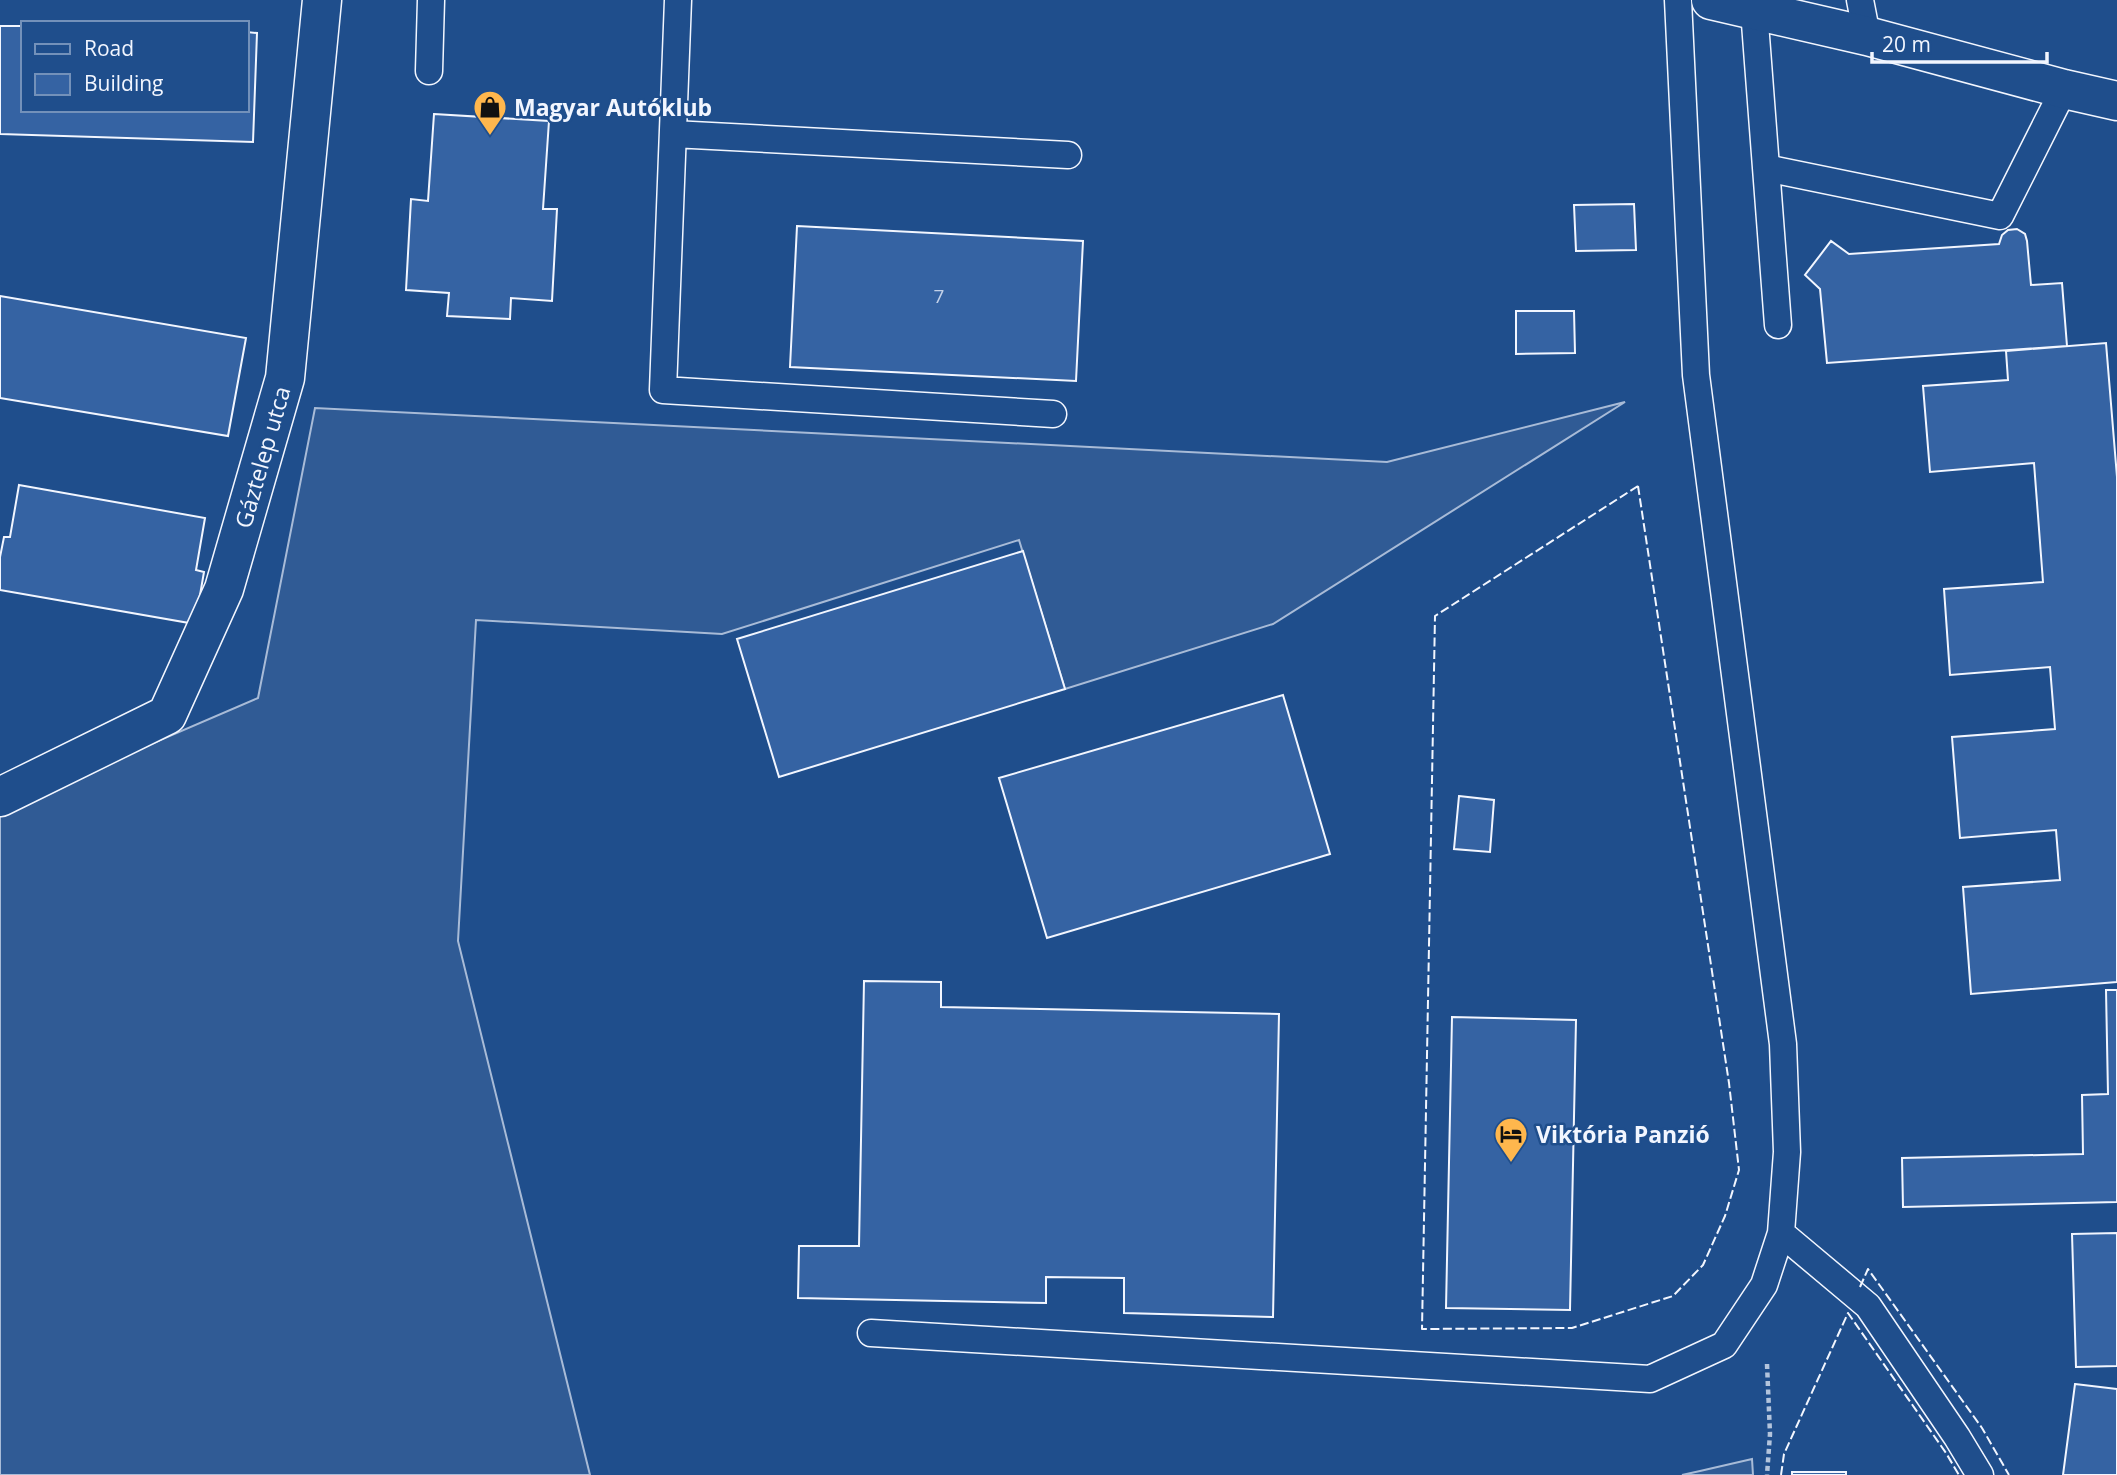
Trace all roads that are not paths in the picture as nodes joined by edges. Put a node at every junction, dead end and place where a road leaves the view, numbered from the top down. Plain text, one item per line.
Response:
1 (322, 0) edge
2 (431, 0) edge
3 (677, 0) edge
4 (1678, 0) edge
5 (1711, 0) edge
6 (1754, 10) junction
7 (1863, 18) edge
8 (429, 71) dead end
9 (2064, 89) junction
10 (2117, 101) edge
11 (673, 134) junction
12 (1068, 155) dead end
13 (1766, 168) junction
14 (1778, 325) dead end
15 (1053, 414) dead end
16 (0, 797) edge
17 (1781, 1233) junction
18 (871, 1333) dead end
19 (1980, 1475) edge

1 - 16 street, Gáztelep utca
2 - 8 lane
3 - 11 lane
4 - 17 lane
5 - 6 street
6 - 7 street
6 - 13 lane
7 - 9 street
9 - 10 street
9 - 13 lane
11 - 12 lane
11 - 15 lane
13 - 14 lane
17 - 18 lane
17 - 19 lane

